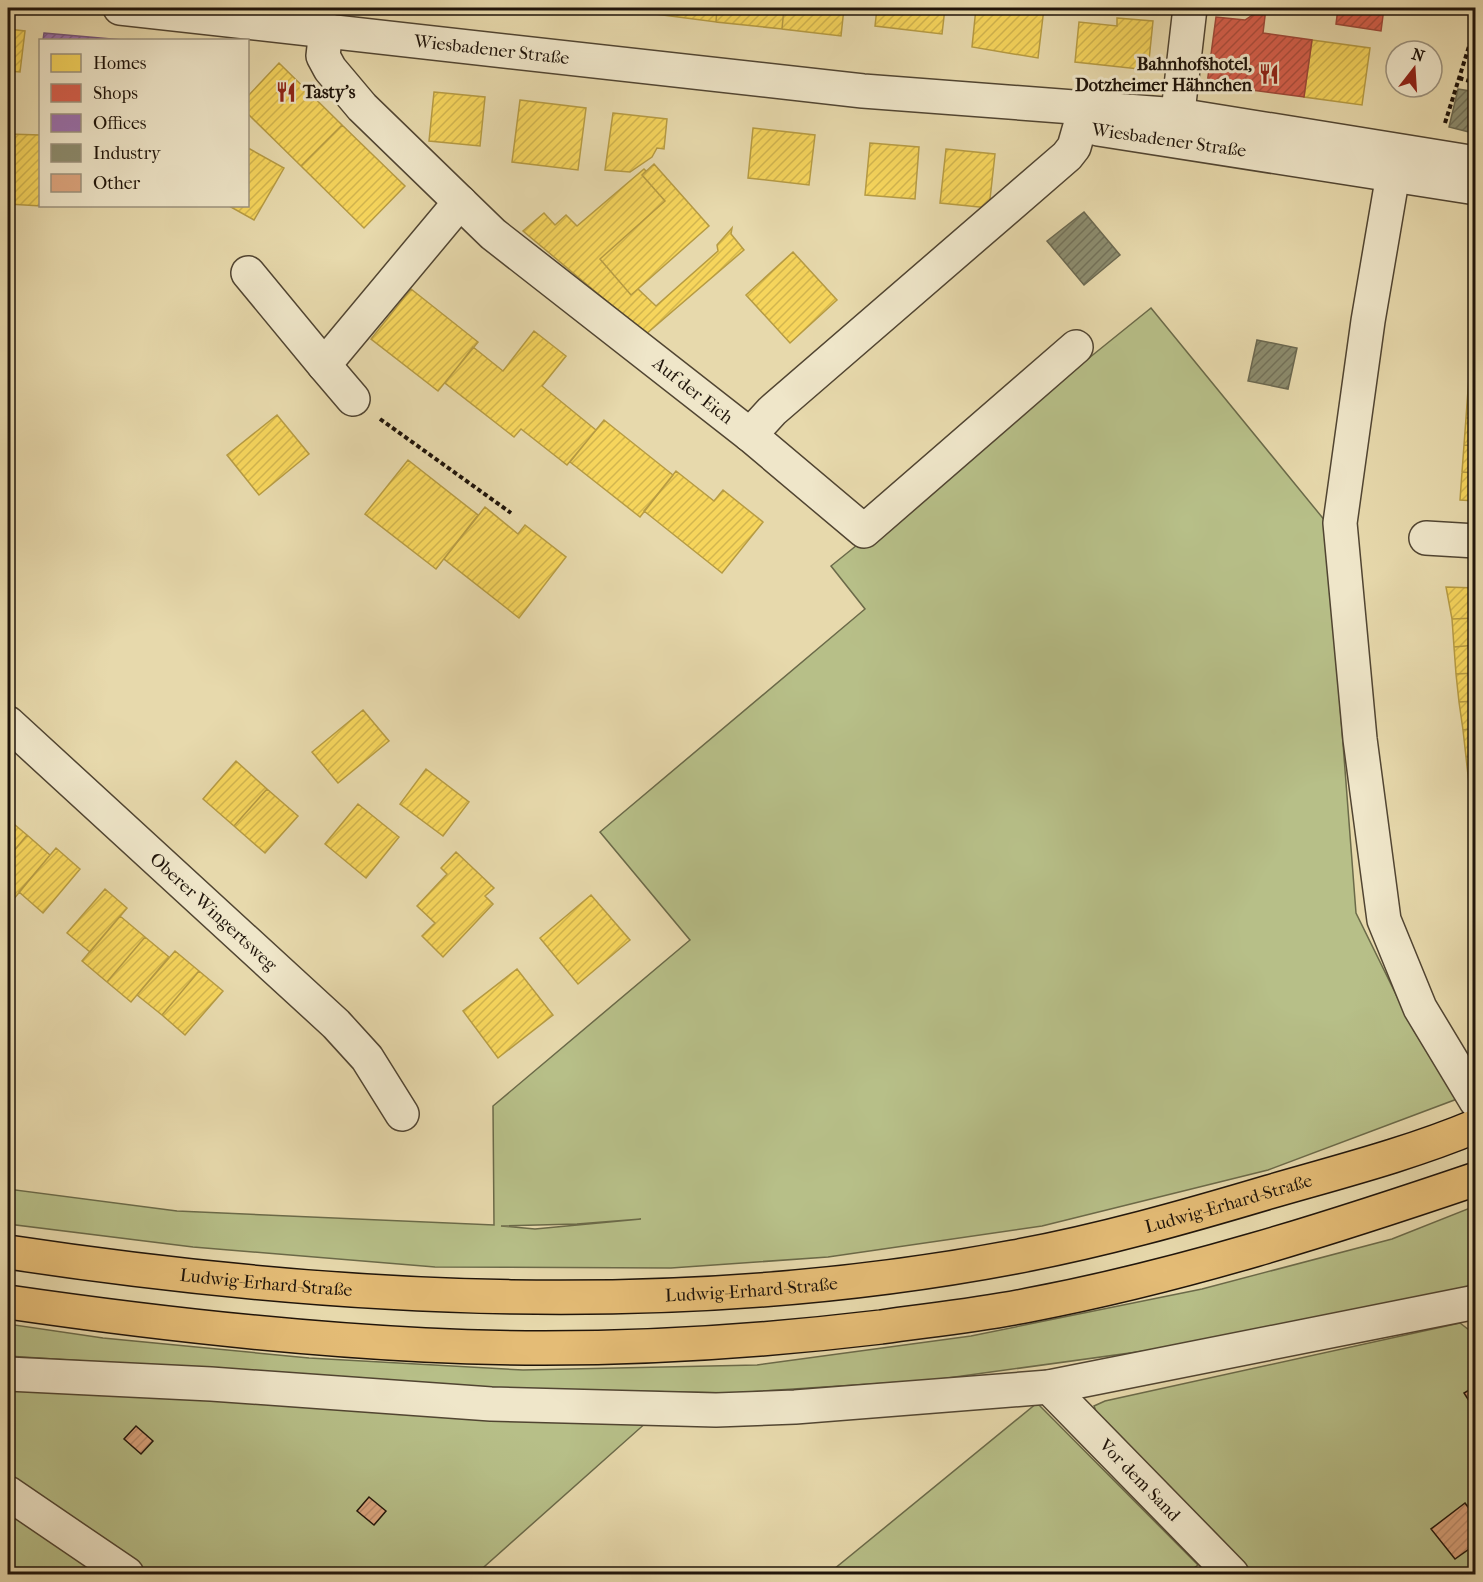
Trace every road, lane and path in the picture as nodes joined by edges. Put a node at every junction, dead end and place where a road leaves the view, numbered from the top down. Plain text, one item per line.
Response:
1 (120, 8) edge
2 (1190, 8) edge
3 (158, 10) edge
4 (1476, 24) edge
5 (326, 29) junction
6 (1459, 78) junction
7 (1476, 83) edge
8 (862, 91) junction
9 (1080, 126) junction
10 (1177, 127) junction
11 (1443, 127) dead end
12 (1395, 163) junction
13 (1476, 163) edge
14 (1476, 188) edge
15 (460, 202) junction
16 (248, 273) dead end
17 (1076, 347) dead end
18 (324, 365) junction
19 (353, 399) joint
20 (750, 435) junction
21 (511, 513) dead end
22 (1426, 538) dead end
23 (1476, 541) edge
24 (8, 723) edge
25 (1476, 1101) edge
26 (402, 1114) dead end
27 (1476, 1126) edge
28 (1476, 1179) edge
29 (8, 1252) edge
30 (8, 1302) edge
31 (1475, 1303) edge
32 (8, 1374) edge
33 (1049, 1387) junction
34 (8, 1493) edge
35 (127, 1575) edge
36 (1232, 1575) edge

1 - 3 street, Wiesbadener Straße
2 - 10 street
3 - 5 street, Wiesbadener Straße
4 - 6 path
5 - 8 street, Wiesbadener Straße
5 - 15 street, Auf der Eich
6 - 7 path
6 - 11 path
8 - 9 street, Wiesbadener Straße
8 - 10 street, Wiesbadener Straße
9 - 10 street, Wiesbadener Straße
9 - 20 street, Auf der Eich
10 - 12 street, Wiesbadener Straße
12 - 13 street, Wiesbadener Straße
12 - 14 street, Wiesbadener Straße
12 - 25 street
15 - 18 street
15 - 20 street, Auf der Eich
16 - 18 street
17 - 20 street
18 - 19 street
19 - 21 path
22 - 23 street
24 - 26 street, Oberer Wingertsweg
27 - 29 main road, Ludwig-Erhard-Straße
28 - 30 main road
31 - 33 street
32 - 33 street
33 - 36 street, Vor dem Sand
34 - 35 street

